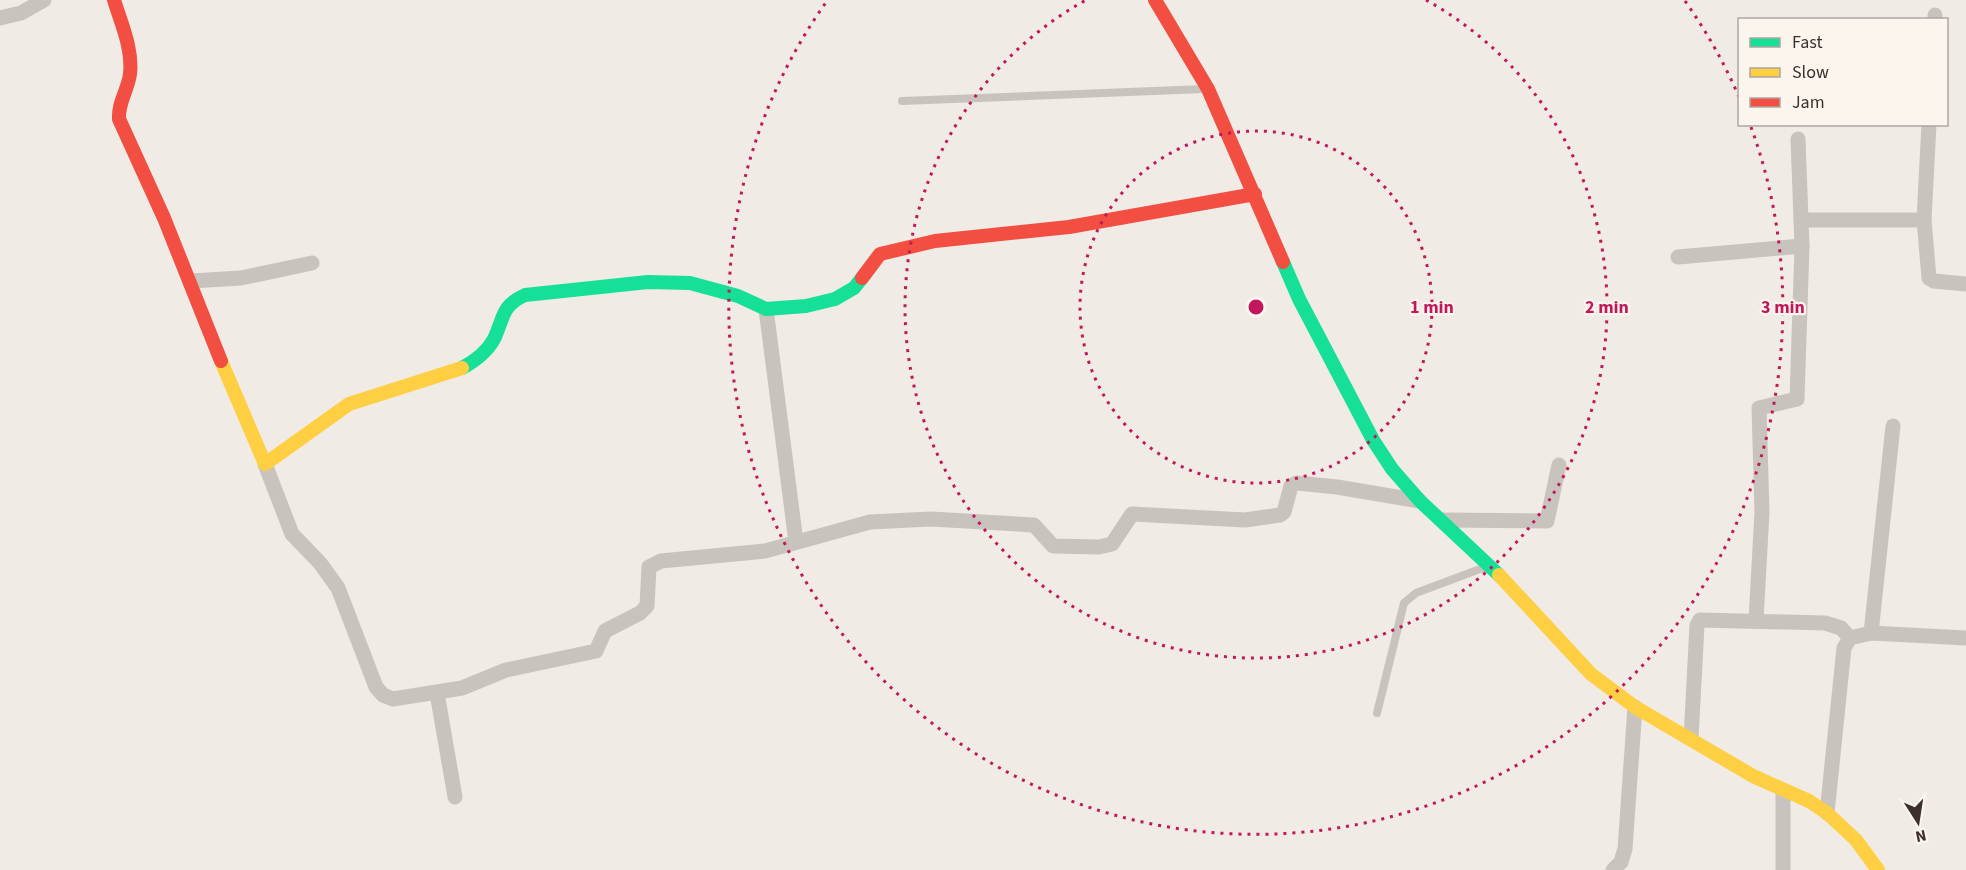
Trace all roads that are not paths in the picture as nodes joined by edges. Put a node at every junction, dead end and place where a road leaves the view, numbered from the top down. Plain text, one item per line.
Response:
1 (44, 0) edge
2 (114, 0) edge
3 (1155, 0) edge
4 (0, 18) edge
5 (1208, 89) junction
6 (903, 101) dead end
7 (1929, 126) edge
8 (1798, 139) dead end
9 (1255, 194) junction
10 (1801, 220) junction
11 (1924, 220) junction
12 (1802, 246) junction
13 (1678, 257) dead end
14 (312, 263) dead end
15 (191, 281) junction
16 (1966, 284) edge
17 (766, 309) junction
18 (1893, 426) dead end
19 (265, 464) junction
20 (1559, 465) dead end
21 (1420, 501) junction
22 (1442, 520) junction
23 (796, 542) junction
24 (1489, 565) junction
25 (1756, 620) junction
26 (1871, 633) junction
27 (1850, 638) junction
28 (1966, 638) edge
29 (437, 693) junction
30 (1635, 707) junction
31 (1377, 712) dead end
32 (1691, 739) junction
33 (1784, 789) junction
34 (454, 796) dead end
35 (1827, 813) junction
36 (1613, 870) edge
37 (1783, 870) edge
38 (1878, 870) edge

1 - 4 street
2 - 15 street
3 - 5 street
5 - 6 lane
5 - 9 street
7 - 11 street
8 - 10 street
9 - 17 street
9 - 21 street
10 - 11 street
10 - 12 street
11 - 16 street
12 - 13 street
12 - 25 street
14 - 15 street
15 - 19 street
17 - 19 street
17 - 23 street
18 - 26 street
19 - 29 street
20 - 22 street
21 - 22 street
21 - 23 street
22 - 24 street
23 - 29 street
24 - 30 street
24 - 31 lane
25 - 27 street
25 - 32 street
26 - 27 street
26 - 28 street
27 - 35 street
29 - 34 street
30 - 32 street
30 - 36 street
32 - 33 street
33 - 35 street
33 - 37 street
35 - 38 street

